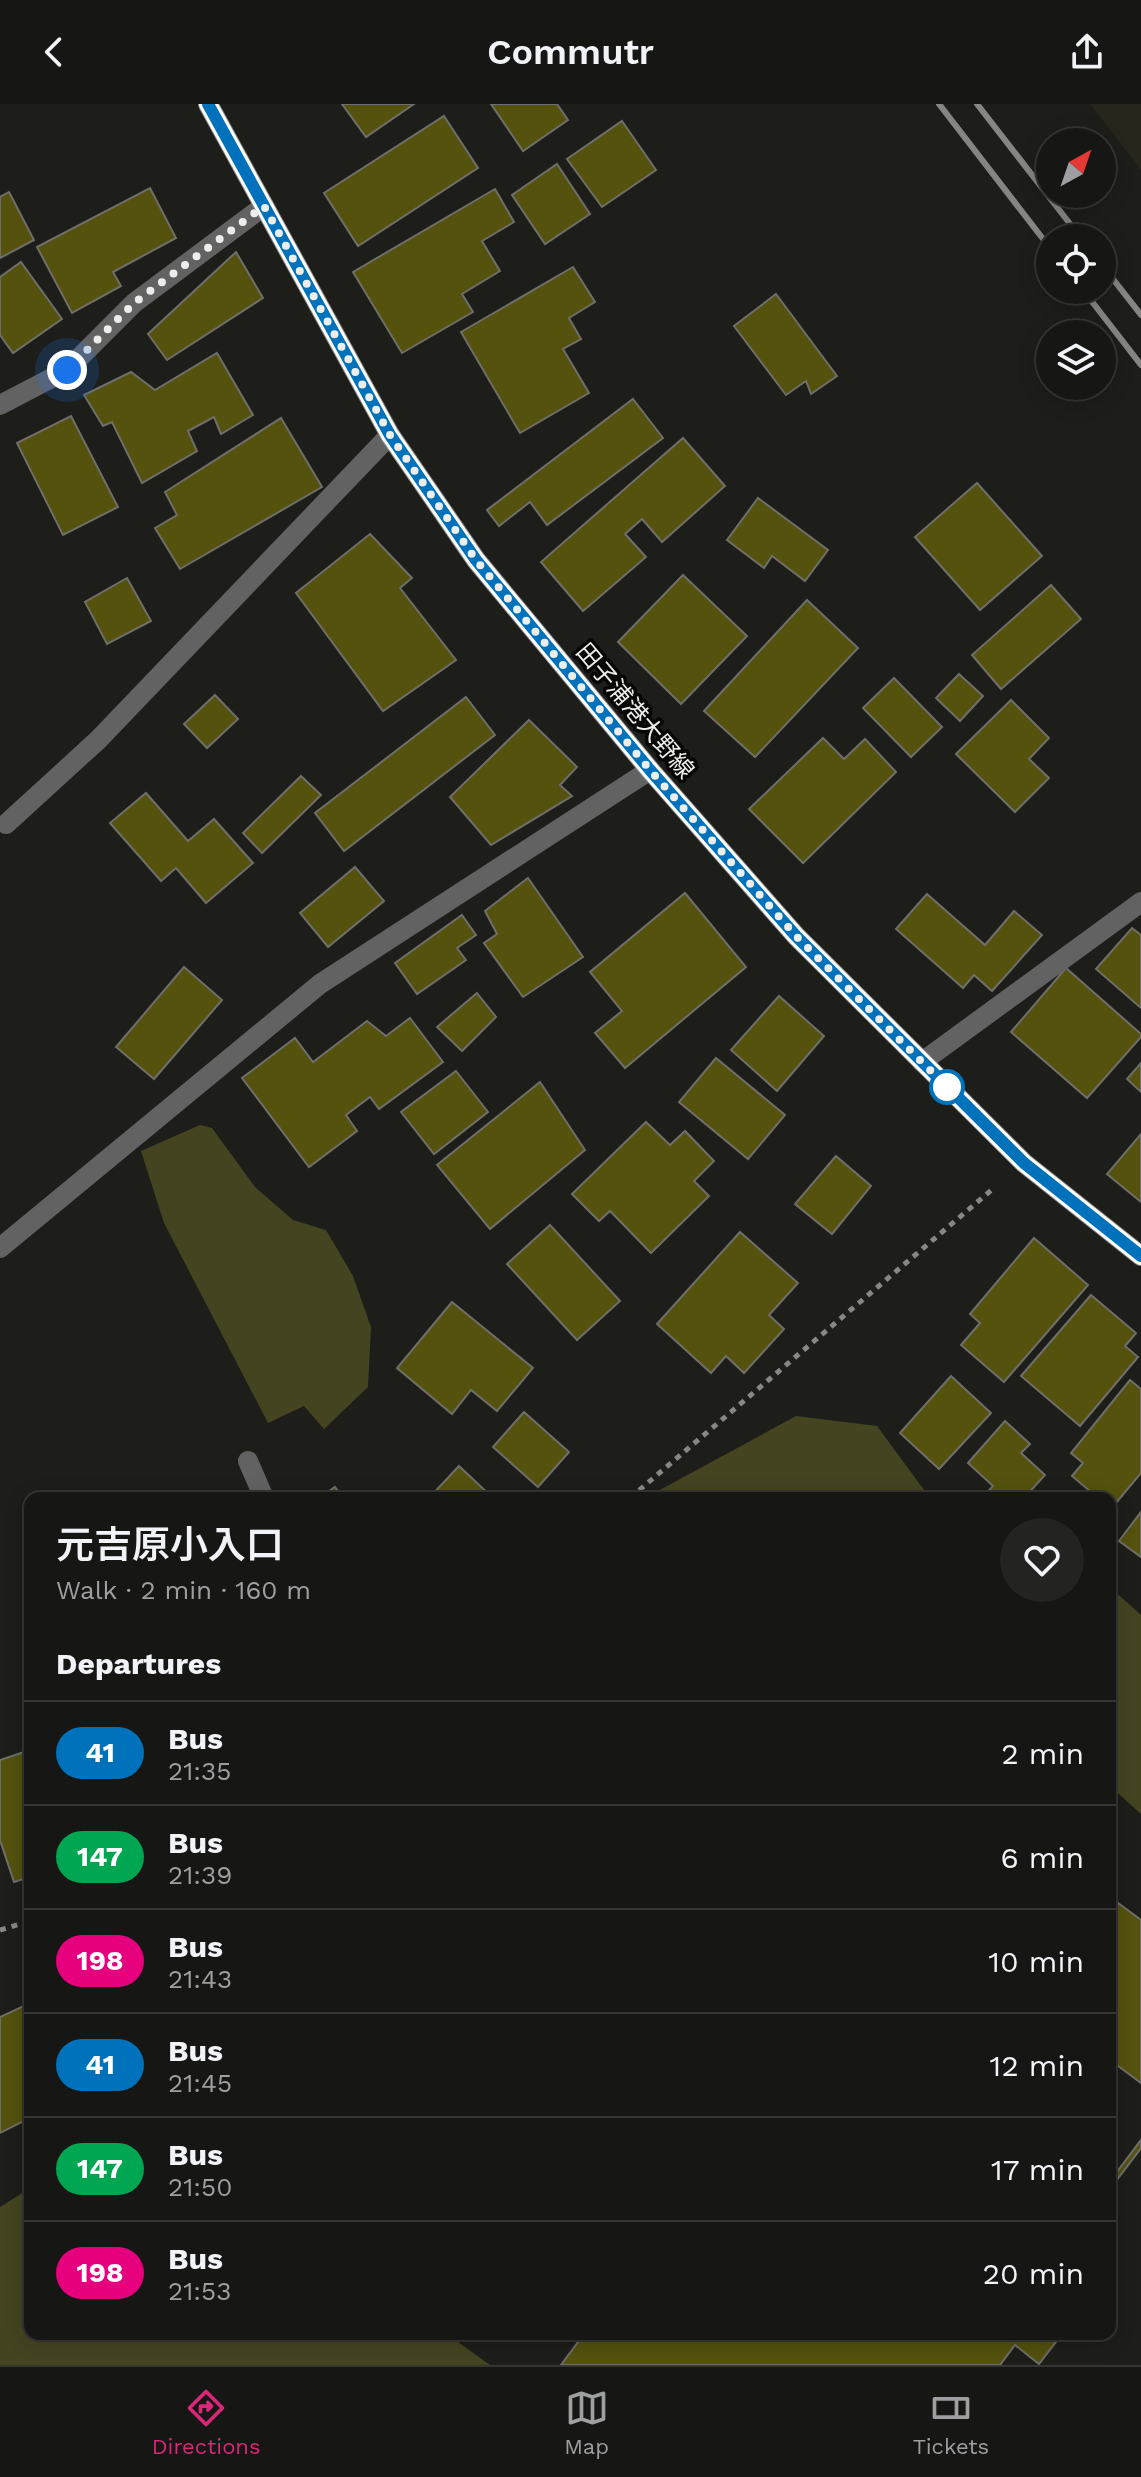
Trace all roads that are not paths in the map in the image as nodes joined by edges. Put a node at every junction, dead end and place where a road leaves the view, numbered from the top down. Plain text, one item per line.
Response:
1 (208, 104) edge
2 (264, 206) junction
3 (0, 405) edge
4 (390, 435) junction
5 (650, 770) junction
6 (6, 824) dead end
7 (1141, 902) edge
8 (922, 1062) junction
9 (0, 1248) edge
10 (1141, 1256) edge
11 (248, 1461) dead end
12 (261, 1492) edge

1 - 2 main road, 田子浦港大野線
2 - 3 street
2 - 4 main road, 田子浦港大野線
4 - 5 main road, 田子浦港大野線
4 - 6 street
5 - 8 main road, 田子浦港大野線
5 - 9 street
7 - 8 street
8 - 10 main road, 田子浦港大野線
11 - 12 street

